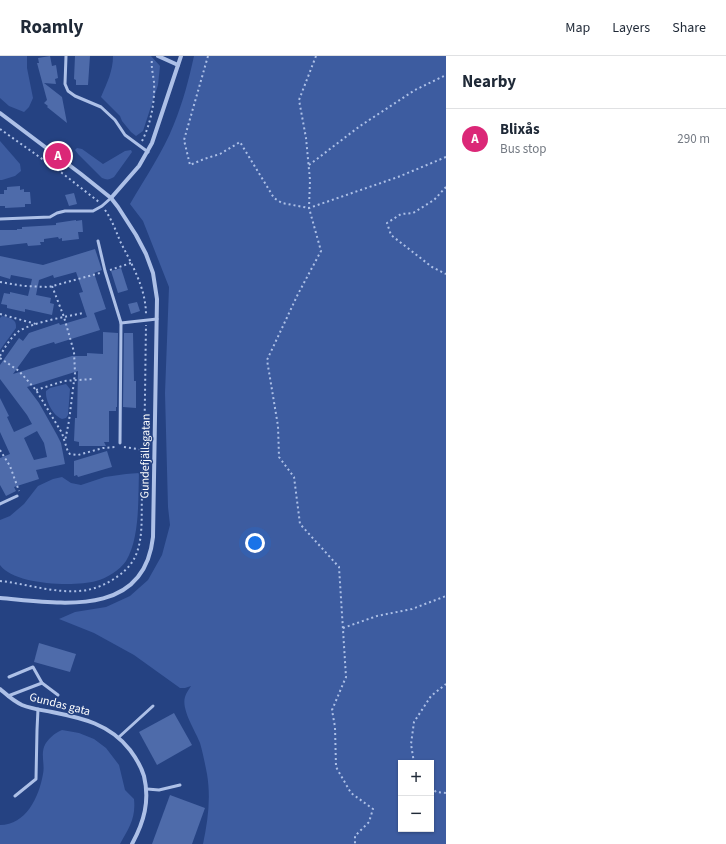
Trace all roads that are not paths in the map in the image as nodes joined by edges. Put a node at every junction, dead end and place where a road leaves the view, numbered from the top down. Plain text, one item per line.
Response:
1 (66, 56) edge
2 (158, 56) edge
3 (181, 56) edge
4 (178, 65) junction
5 (0, 112) edge
6 (148, 152) junction
7 (111, 198) junction
8 (0, 219) edge
9 (98, 241) dead end
10 (157, 319) junction
11 (121, 323) junction
12 (120, 443) dead end
13 (17, 496) road end
14 (0, 504) edge
15 (0, 598) edge
16 (10, 677) dead end
17 (42, 683) junction
18 (0, 689) edge
19 (58, 694) dead end
20 (8, 696) junction
21 (152, 706) dead end
22 (38, 709) junction
23 (119, 737) junction
24 (180, 785) dead end
25 (147, 789) junction
26 (15, 796) dead end
27 (132, 844) edge

1 - 6 lane
2 - 4 street
3 - 4 street
4 - 6 street
5 - 7 street, Gundefjällsgatan
6 - 7 street
7 - 8 lane
7 - 10 street, Gundefjällsgatan
9 - 11 lane
10 - 11 lane
10 - 15 street, Gundefjällsgatan
11 - 12 lane
13 - 14 lane
16 - 17 lane
17 - 19 lane
17 - 20 lane
18 - 20 street, Gundas gata
20 - 22 street, Gundas gata
21 - 23 lane
22 - 23 street, Gundas gata
22 - 26 lane
23 - 25 street, Gundas gata
24 - 25 lane
25 - 27 street, Gundas gata

